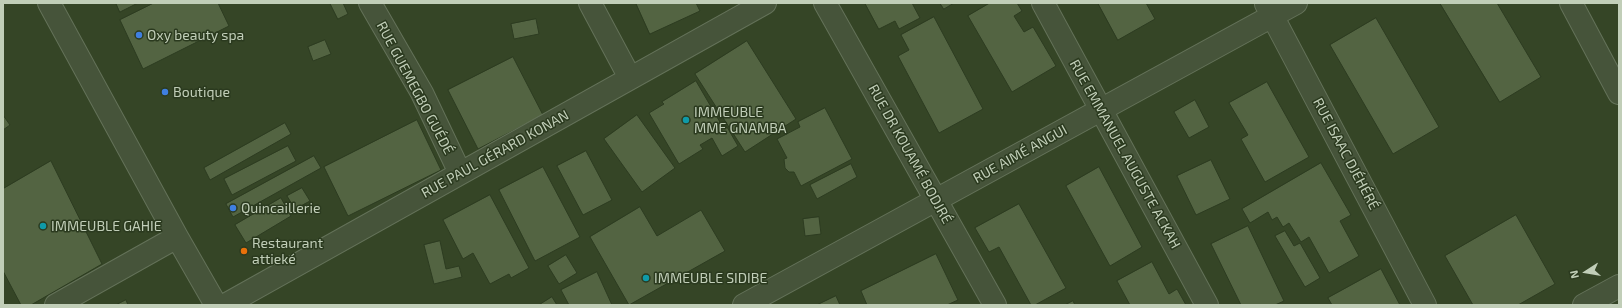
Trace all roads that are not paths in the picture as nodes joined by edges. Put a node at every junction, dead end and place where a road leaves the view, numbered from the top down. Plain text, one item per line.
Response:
1 (49, 3) edge
2 (370, 3) edge
3 (590, 3) edge
4 (765, 3) edge
5 (825, 3) edge
6 (1043, 3) edge
7 (1296, 3) edge
8 (1571, 3) edge
9 (1269, 10) edge
10 (630, 78) junction
11 (1616, 79) edge
12 (1101, 110) junction
13 (460, 173) junction
14 (936, 200) junction
15 (176, 237) junction
16 (1619, 286) edge
17 (754, 303) edge
18 (56, 305) edge
19 (216, 305) edge
20 (225, 305) edge
21 (995, 305) edge
22 (1208, 305) edge
23 (1426, 305) edge
24 (1584, 305) edge

1 - 15 street
2 - 13 street, RUE GUEMEGBO GUÉDÉ
3 - 10 street
4 - 10 street, RUE PAUL GÉRARD KONAN
5 - 14 street, RUE DR KOUAMÉ BODJRÉ
6 - 12 street, RUE EMMANUEL AUGUSTE ACKAH
7 - 9 street, RUE AIMÉ ANGUI
8 - 11 street
9 - 12 street, RUE AIMÉ ANGUI
9 - 23 street, RUE ISAAC DJÉHÉRÉ
10 - 13 street, RUE PAUL GÉRARD KONAN
12 - 14 street, RUE AIMÉ ANGUI
12 - 22 street, RUE EMMANUEL AUGUSTE ACKAH
13 - 20 street, RUE PAUL GÉRARD KONAN
14 - 17 street, RUE AIMÉ ANGUI
14 - 21 street, RUE DR KOUAMÉ BODJRÉ
15 - 18 street
15 - 19 street
16 - 24 street

